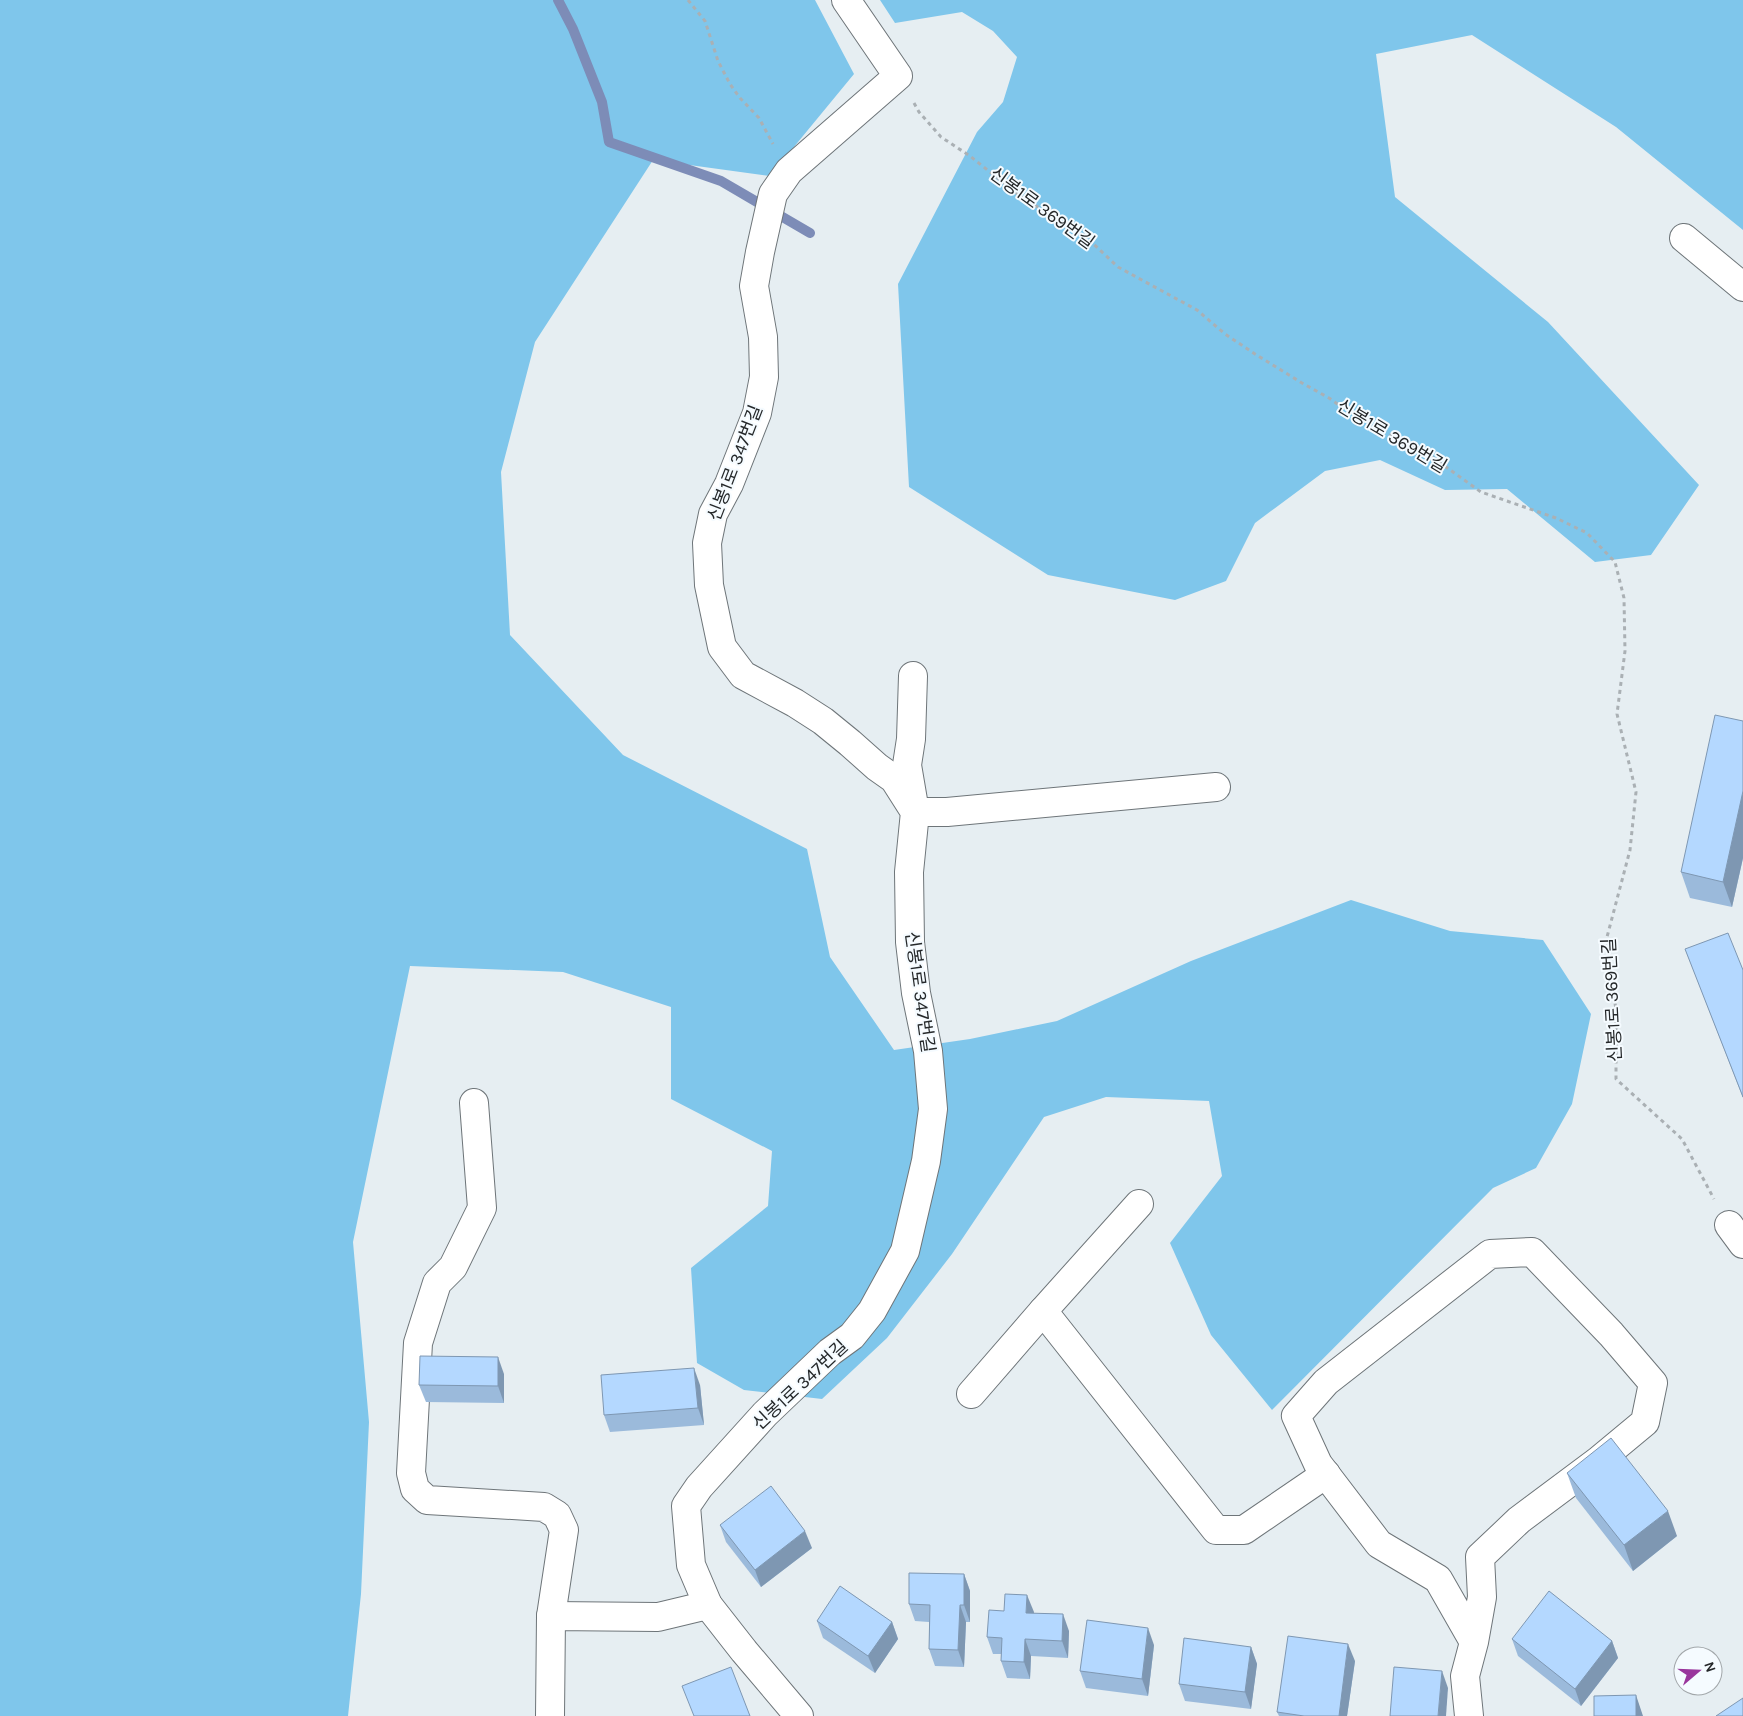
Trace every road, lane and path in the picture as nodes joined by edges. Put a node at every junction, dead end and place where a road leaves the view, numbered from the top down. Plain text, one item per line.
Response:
1 (688, 0) edge
2 (846, 0) edge
3 (898, 76) junction
4 (788, 170) junction
5 (1684, 238) dead end
6 (1743, 287) edge
7 (913, 676) dead end
8 (1216, 787) dead end
9 (914, 812) junction
10 (474, 1103) dead end
11 (1139, 1204) dead end
12 (1736, 1235) edge
13 (1043, 1311) junction
14 (971, 1394) dead end
15 (1326, 1474) junction
16 (708, 1605) junction
17 (551, 1616) junction
18 (1474, 1642) junction
19 (550, 1716) edge
20 (799, 1716) edge
21 (1469, 1716) edge

1 - 4 path
2 - 3 street
3 - 4 street
3 - 12 path, 신봉1로 369번길
4 - 9 street, 신봉1로 347번길
5 - 6 street
7 - 9 street
8 - 9 street
9 - 16 street, 신봉1로 347번길
10 - 17 street
11 - 13 street
13 - 14 street
13 - 15 street
15 - 18 street
15 - 18 street
16 - 17 street
16 - 20 street, 신봉1로 347번길
17 - 19 street
18 - 21 street

